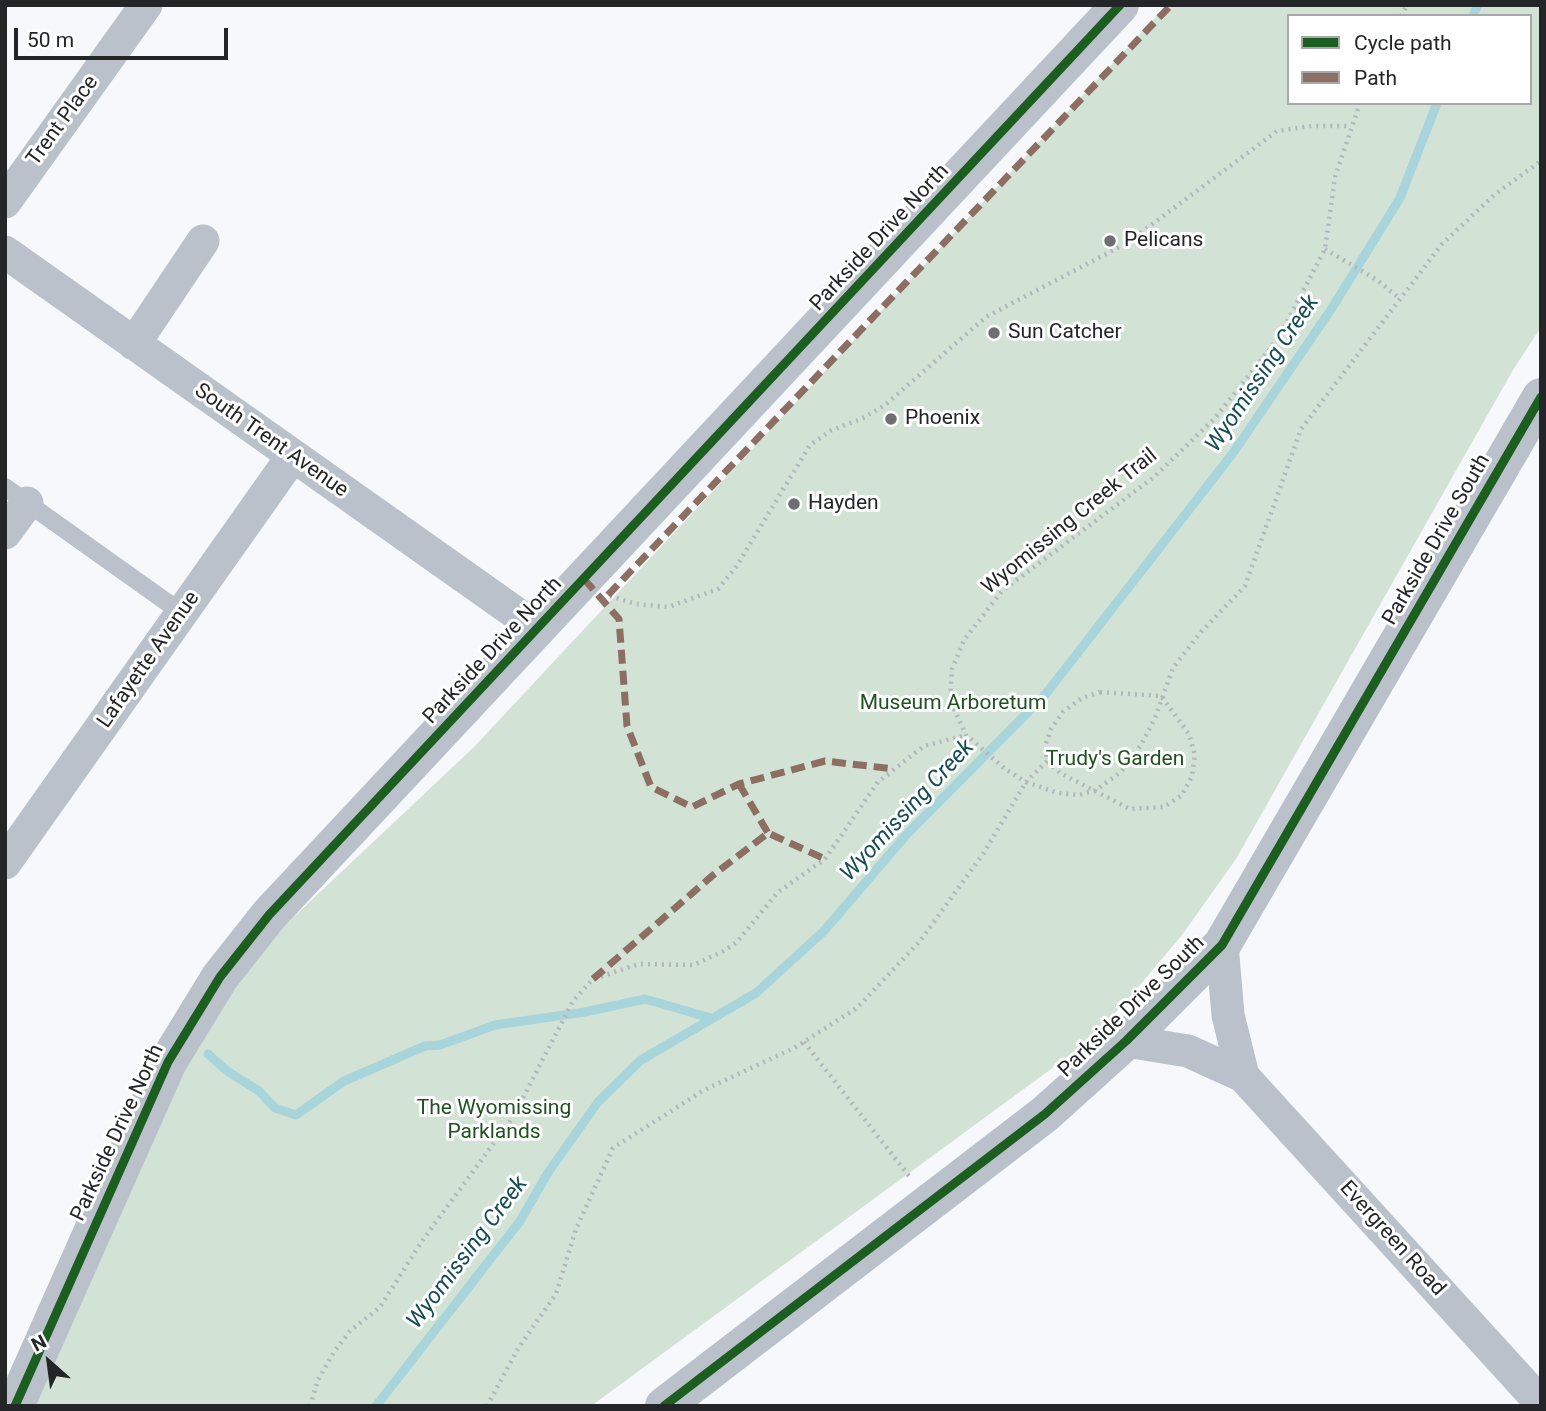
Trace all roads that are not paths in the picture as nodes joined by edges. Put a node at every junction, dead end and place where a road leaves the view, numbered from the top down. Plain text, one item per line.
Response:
1 (146, 5) edge
2 (1120, 5) edge
3 (5, 202) edge
4 (202, 241) dead end
5 (5, 252) edge
6 (134, 344) junction
7 (1541, 397) edge
8 (292, 457) junction
9 (16, 495) edge
10 (5, 533) edge
11 (182, 613) junction
12 (537, 628) junction
13 (5, 863) edge
14 (1222, 945) junction
15 (1126, 1041) junction
16 (1243, 1076) junction
17 (1541, 1403) edge
18 (15, 1406) edge
19 (664, 1406) edge

1 - 3 street, Trent Place
2 - 12 street, Parkside Drive North
4 - 6 street
5 - 6 street, South Trent Avenue
6 - 8 street, South Trent Avenue
7 - 14 street, Parkside Drive South
8 - 11 street, Lafayette Avenue
8 - 12 street, South Trent Avenue
9 - 10 street
9 - 11 lane
11 - 13 street, Lafayette Avenue
12 - 18 street, Parkside Drive North
14 - 15 street, Parkside Drive South
14 - 16 street, Evergreen Road
15 - 16 street, Evergreen Road
15 - 19 street, Parkside Drive South
16 - 17 street, Evergreen Road

